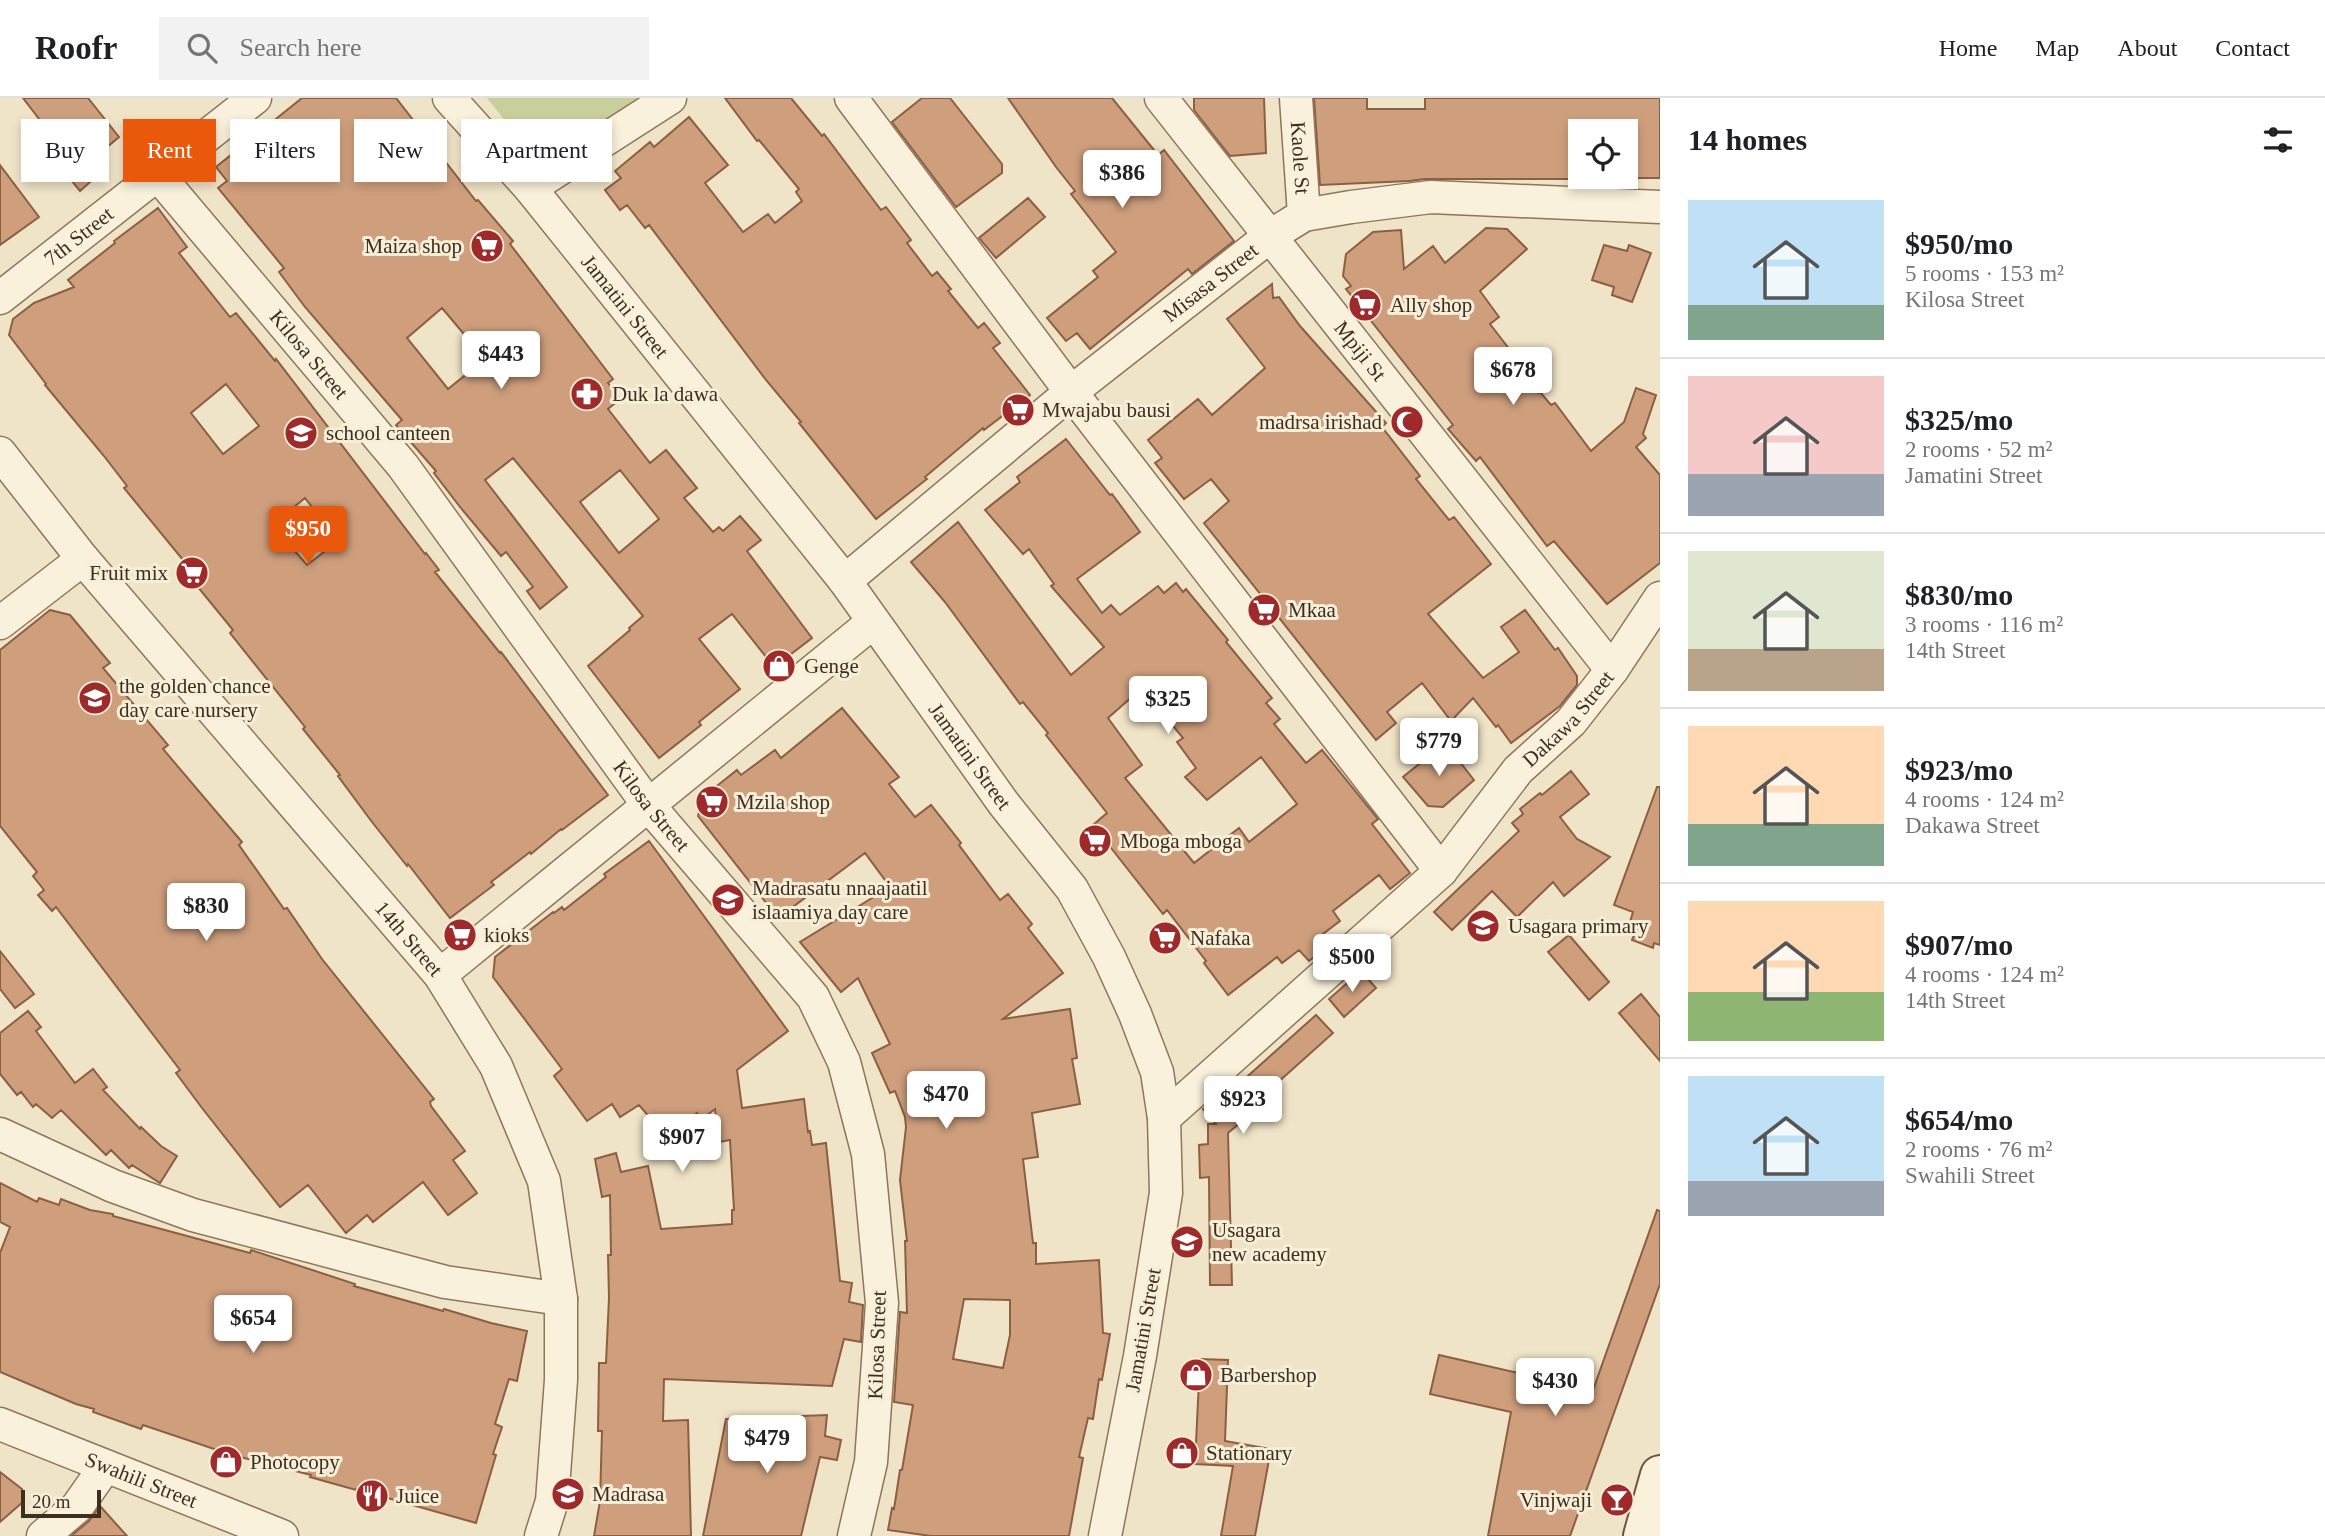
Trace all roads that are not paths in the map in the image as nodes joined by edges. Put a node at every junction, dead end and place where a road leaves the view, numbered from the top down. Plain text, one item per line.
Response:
1 (255, 98) edge
2 (449, 98) edge
3 (670, 98) edge
4 (851, 98) edge
5 (1161, 98) edge
6 (1296, 98) edge
7 (216, 128) edge
8 (147, 182) edge
9 (164, 182) edge
10 (530, 188) junction
11 (1660, 207) edge
12 (1304, 215) junction
13 (1269, 236) junction
14 (0, 298) edge
15 (1071, 392) junction
16 (0, 453) edge
17 (83, 559) junction
18 (845, 581) junction
19 (1660, 598) edge
20 (0, 623) edge
21 (873, 623) junction
22 (1612, 670) junction
23 (649, 806) junction
24 (1441, 872) junction
25 (440, 975) junction
26 (1164, 1118) junction
27 (0, 1134) edge
28 (561, 1299) junction
29 (0, 1424) edge
30 (106, 1467) junction
31 (1660, 1477) edge
32 (43, 1536) edge
33 (282, 1536) edge
34 (541, 1536) edge
35 (854, 1536) edge
36 (1105, 1536) edge
37 (1643, 1536) edge

1 - 7 street, 7th Street
2 - 10 street, Jamatini Street
3 - 10 street
4 - 15 street
5 - 13 street, Mpiji St
6 - 12 street, Kaole St
8 - 14 street, 7th Street
9 - 23 street, Kilosa Street
10 - 18 street, Jamatini Street
11 - 12 street, Misasa Street
12 - 13 street, Misasa Street
13 - 15 street, Misasa Street
13 - 22 street, Mpiji St
15 - 18 street, Misasa Street
15 - 24 street
16 - 17 street, 14th Street
17 - 20 street
17 - 25 street, 14th Street
18 - 21 street, Jamatini Street
19 - 22 street, Dakawa Street
21 - 23 street
21 - 26 street, Jamatini Street
22 - 24 street, Dakawa Street
23 - 25 street
23 - 35 street, Kilosa Street
24 - 26 street, Dakawa Street
25 - 28 street, 14th Street
26 - 36 street, Jamatini Street
27 - 28 street
28 - 34 street, 14th Street
29 - 30 street, Swahili Street
30 - 32 street
30 - 33 street, Swahili Street
31 - 37 street

